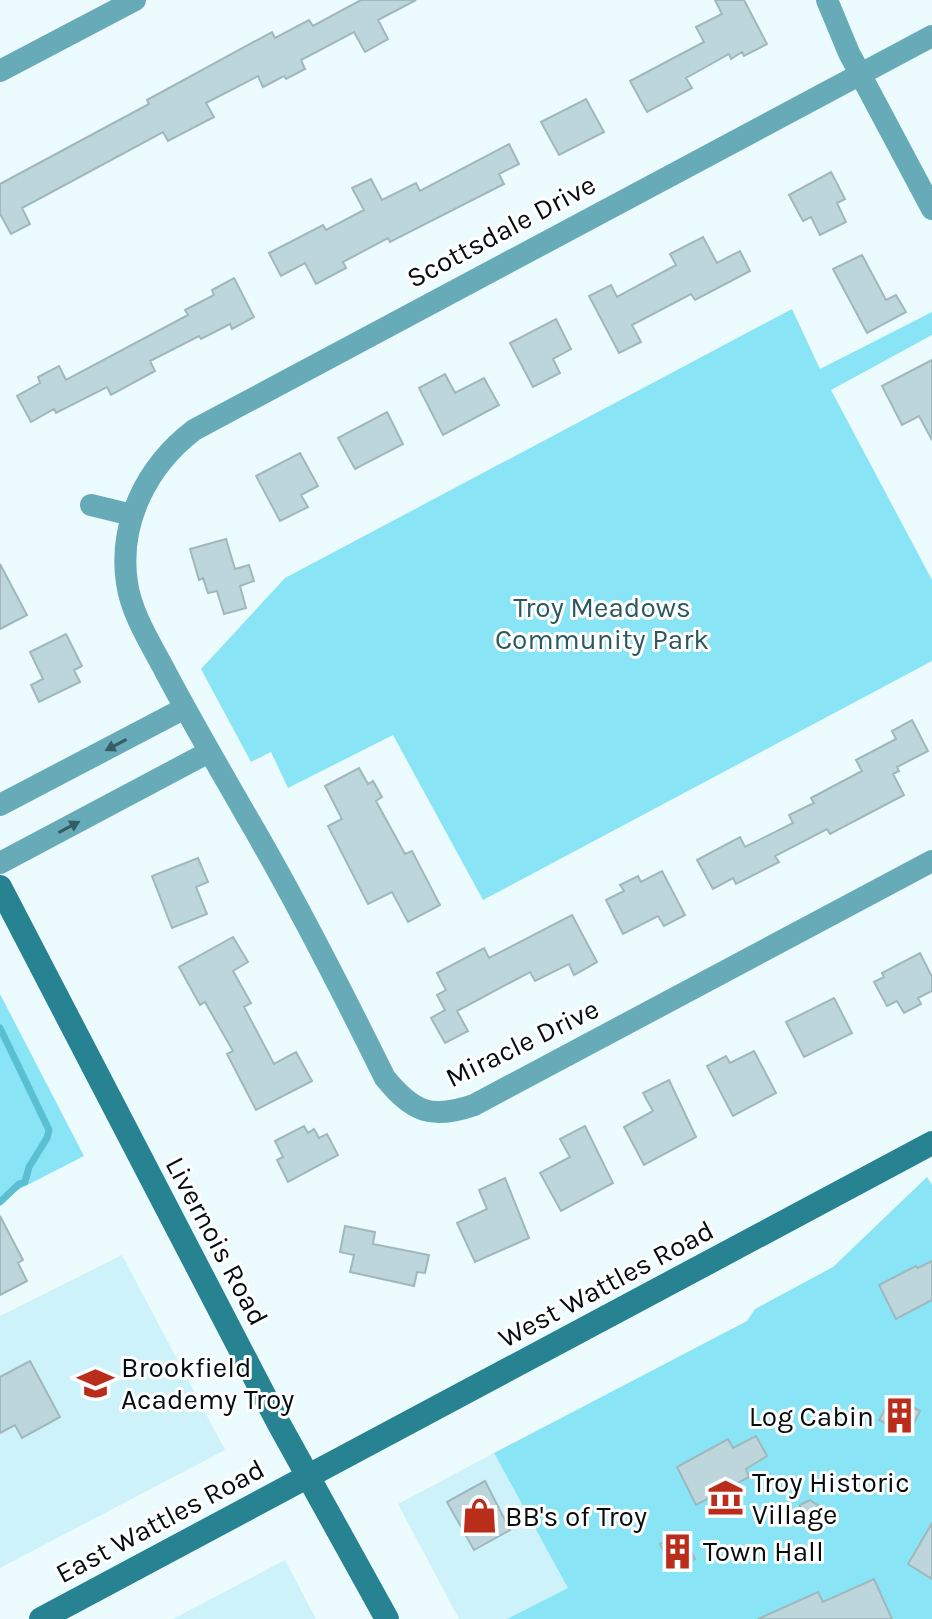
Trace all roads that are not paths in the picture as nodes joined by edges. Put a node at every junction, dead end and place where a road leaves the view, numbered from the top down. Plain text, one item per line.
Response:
1 (135, 0) edge
2 (827, 0) edge
3 (932, 36) edge
4 (0, 71) edge
5 (860, 74) junction
6 (932, 209) edge
7 (91, 505) dead end
8 (132, 515) junction
9 (185, 708) junction
10 (209, 752) junction
11 (0, 805) edge
12 (932, 861) edge
13 (0, 863) edge
14 (0, 887) edge
15 (932, 1143) edge
16 (308, 1476) junction
17 (41, 1619) edge
18 (387, 1619) edge

1 - 4 street
2 - 5 street
3 - 5 street, Scottsdale Drive
5 - 6 street
5 - 8 street, Scottsdale Drive
7 - 8 street
8 - 9 street, Scottsdale Drive
9 - 10 street, Scottsdale Drive
9 -> 11 street
10 - 12 street, Miracle Drive
13 -> 10 street
14 - 16 main road, Livernois Road
15 - 16 main road, West Wattles Road
16 - 17 main road, East Wattles Road
16 - 18 main road, Livernois Road

